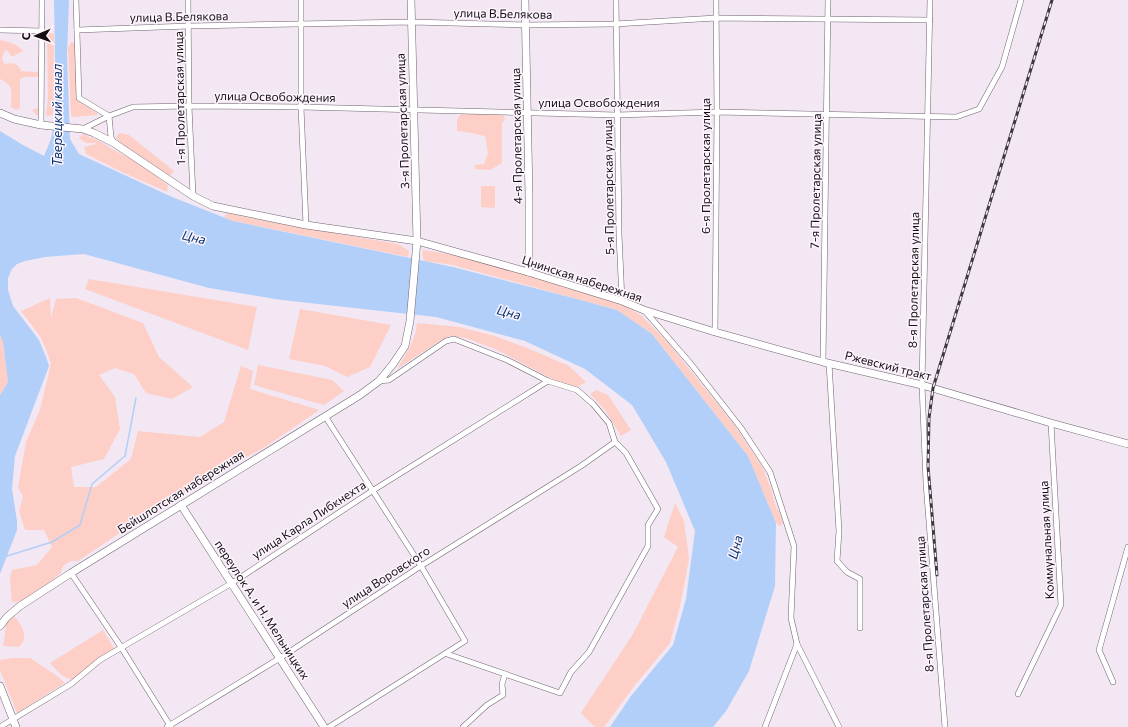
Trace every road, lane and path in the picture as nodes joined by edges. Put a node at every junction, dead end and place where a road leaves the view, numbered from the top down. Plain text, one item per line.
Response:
1 (42, 0) edge
2 (76, 0) edge
3 (188, 0) edge
4 (301, 0) edge
5 (411, 0) edge
6 (525, 0) edge
7 (616, 0) edge
8 (716, 0) edge
9 (828, 0) edge
10 (930, 0) edge
11 (1021, 0) edge
12 (716, 18) junction
13 (828, 20) junction
14 (930, 20) junction
15 (411, 22) junction
16 (301, 24) junction
17 (616, 24) junction
18 (526, 25) junction
19 (189, 26) junction
20 (0, 30) edge
21 (77, 30) junction
22 (42, 31) junction
23 (189, 106) junction
24 (301, 107) junction
25 (414, 110) junction
26 (717, 112) junction
27 (0, 113) edge
28 (527, 113) junction
29 (826, 114) junction
30 (618, 115) junction
31 (109, 116) junction
32 (928, 117) junction
33 (41, 125) junction
34 (83, 129) junction
35 (114, 143) junction
36 (193, 196) junction
37 (306, 226) junction
38 (417, 241) junction
39 (417, 255) joint
40 (528, 272) junction
41 (622, 301) junction
42 (644, 310) junction
43 (715, 332) junction
44 (826, 362) junction
45 (378, 381) junction
46 (548, 381) junction
47 (922, 385) junction
48 (325, 416) junction
49 (1051, 423) junction
50 (615, 442) junction
51 (1128, 444) edge
52 (372, 491) junction
53 (181, 505) junction
54 (1128, 547) edge
55 (421, 566) junction
56 (71, 573) junction
57 (232, 583) junction
58 (0, 626) edge
59 (860, 628) dead end
60 (797, 644) junction
61 (121, 647) junction
62 (447, 654) junction
63 (280, 658) junction
64 (505, 674) junction
65 (1113, 682) dead end
66 (0, 686) edge
67 (1018, 694) dead end
68 (15, 724) edge
69 (169, 726) edge
70 (0, 727) edge
71 (324, 727) edge
72 (329, 727) edge
73 (463, 727) edge
74 (765, 727) edge
75 (839, 727) edge
76 (945, 727) edge

1 - 22 street
2 - 21 street
3 - 19 street, 1-я Пролетарская улица
4 - 16 street
5 - 15 street, 3-я Пролетарская улица
6 - 18 street, 4-я Пролетарская улица
7 - 17 street, 5-я Пролетарская улица
8 - 12 street, 6-я Пролетарская улица
9 - 13 street, 7-я Пролетарская улица
10 - 14 street, 8-я Пролетарская улица
11 - 32 street, улица Освобождения
12 - 13 street, улица В.Белякова
12 - 17 street, улица В.Белякова
12 - 26 street, 6-я Пролетарская улица
13 - 14 street, улица В.Белякова
13 - 29 street, 7-я Пролетарская улица
14 - 32 street, 8-я Пролетарская улица
15 - 16 street, улица В.Белякова
15 - 18 street, улица В.Белякова
15 - 25 street, 3-я Пролетарская улица
16 - 19 street, улица В.Белякова
16 - 24 street
17 - 18 street, улица В.Белякова
17 - 30 street, 5-я Пролетарская улица
18 - 28 street, 4-я Пролетарская улица
19 - 21 street, улица В.Белякова
19 - 23 street, 1-я Пролетарская улица
20 - 22 street
21 - 31 street
22 - 33 street
23 - 24 street, улица Освобождения
23 - 31 street, улица Освобождения
23 - 36 street, 1-я Пролетарская улица
24 - 25 street, улица Освобождения
24 - 37 street
25 - 28 street, улица Освобождения
25 - 38 street, 3-я Пролетарская улица
26 - 29 street, улица Освобождения
26 - 30 street, улица Освобождения
26 - 43 street, 6-я Пролетарская улица
27 - 33 street, Цнинская набережная
28 - 30 street, улица Освобождения
28 - 40 street, 4-я Пролетарская улица
29 - 32 street, улица Освобождения
29 - 44 street, 7-я Пролетарская улица
30 - 41 street, 5-я Пролетарская улица
31 - 34 street, улица Освобождения
31 - 35 street
32 - 47 street, 8-я Пролетарская улица
33 - 34 street, Цнинская набережная
34 - 35 street, Цнинская набережная
35 - 36 street, Цнинская набережная
36 - 37 street, Цнинская набережная
37 - 38 street, Цнинская набережная
38 - 39 street, 3-я Пролетарская улица
38 - 40 street, Цнинская набережная
39 - 45 street, Бейшлотская набережная
40 - 41 street, Цнинская набережная
41 - 42 street, Цнинская набережная
42 - 43 street, Ржевский тракт
42 - 60 street, Цнинская набережная
43 - 44 street, Ржевский тракт
44 - 47 street, Ржевский тракт
44 - 59 street, 7-я Пролетарская улица
45 - 46 street, Бейшлотская набережная
45 - 48 street, Бейшлотская набережная
46 - 50 street, Бейшлотская набережная
46 - 52 street, улица Карла Либкнехта
47 - 49 street, Ржевский тракт
47 - 76 street, 8-я Пролетарская улица
48 - 52 street
48 - 53 street, Бейшлотская набережная
49 - 51 street, Ржевский тракт
49 - 67 street, Коммунальная улица
50 - 55 street, улица Воровского
50 - 64 street, Бейшлотская набережная
52 - 55 street
52 - 57 street, улица Карла Либкнехта
53 - 56 street, Бейшлотская набережная
53 - 57 street, переулок А. и Н. Мельницких
54 - 65 street
55 - 62 street
55 - 63 street, улица Воровского
56 - 58 street, Бейшлотская набережная
56 - 61 street
57 - 61 street, улица Карла Либкнехта
57 - 63 street, переулок А. и Н. Мельницких
60 - 74 street
60 - 75 street, Цнинская набережная
61 - 68 street, улица Карла Либкнехта
61 - 69 street
62 - 64 street
62 - 72 street
63 - 69 street, улица Воровского
63 - 71 street, переулок А. и Н. Мельницких
64 - 73 street
66 - 68 street
68 - 70 street, улица Карла Либкнехта

